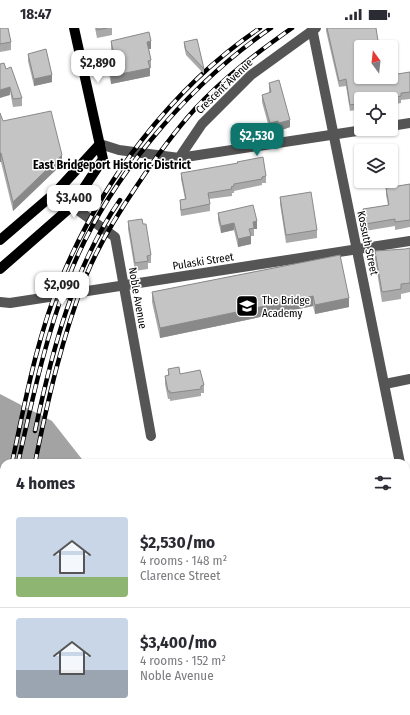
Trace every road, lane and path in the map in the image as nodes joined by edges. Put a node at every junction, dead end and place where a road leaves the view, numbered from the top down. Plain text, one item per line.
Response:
1 (74, 28) edge
2 (313, 29) edge
3 (410, 123) edge
4 (398, 125) edge
5 (354, 132) edge
6 (332, 135) junction
7 (100, 144) junction
8 (180, 158) junction
9 (56, 192) junction
10 (72, 206) junction
11 (0, 240) edge
12 (410, 241) edge
13 (357, 250) junction
14 (0, 268) edge
15 (123, 285) junction
16 (0, 302) edge
17 (410, 380) edge
18 (385, 384) junction
19 (151, 436) dead end
20 (399, 459) edge

1 - 7 main road
2 - 6 street, Kossuth Street
2 - 8 street, Crescent Avenue
3 - 4 street
5 - 6 street
6 - 8 street
6 - 13 street, Kossuth Street
7 - 8 street
7 - 9 main road
7 - 10 main road
9 - 10 street, Noble Avenue
9 - 11 main road
10 - 14 main road
10 - 15 street, Noble Avenue
12 - 13 street, Pulaski Street
13 - 15 street, Pulaski Street
13 - 18 street, Kossuth Street
15 - 16 street, Pulaski Street
15 - 19 street, Noble Avenue
17 - 18 street
18 - 20 street, Kossuth Street

